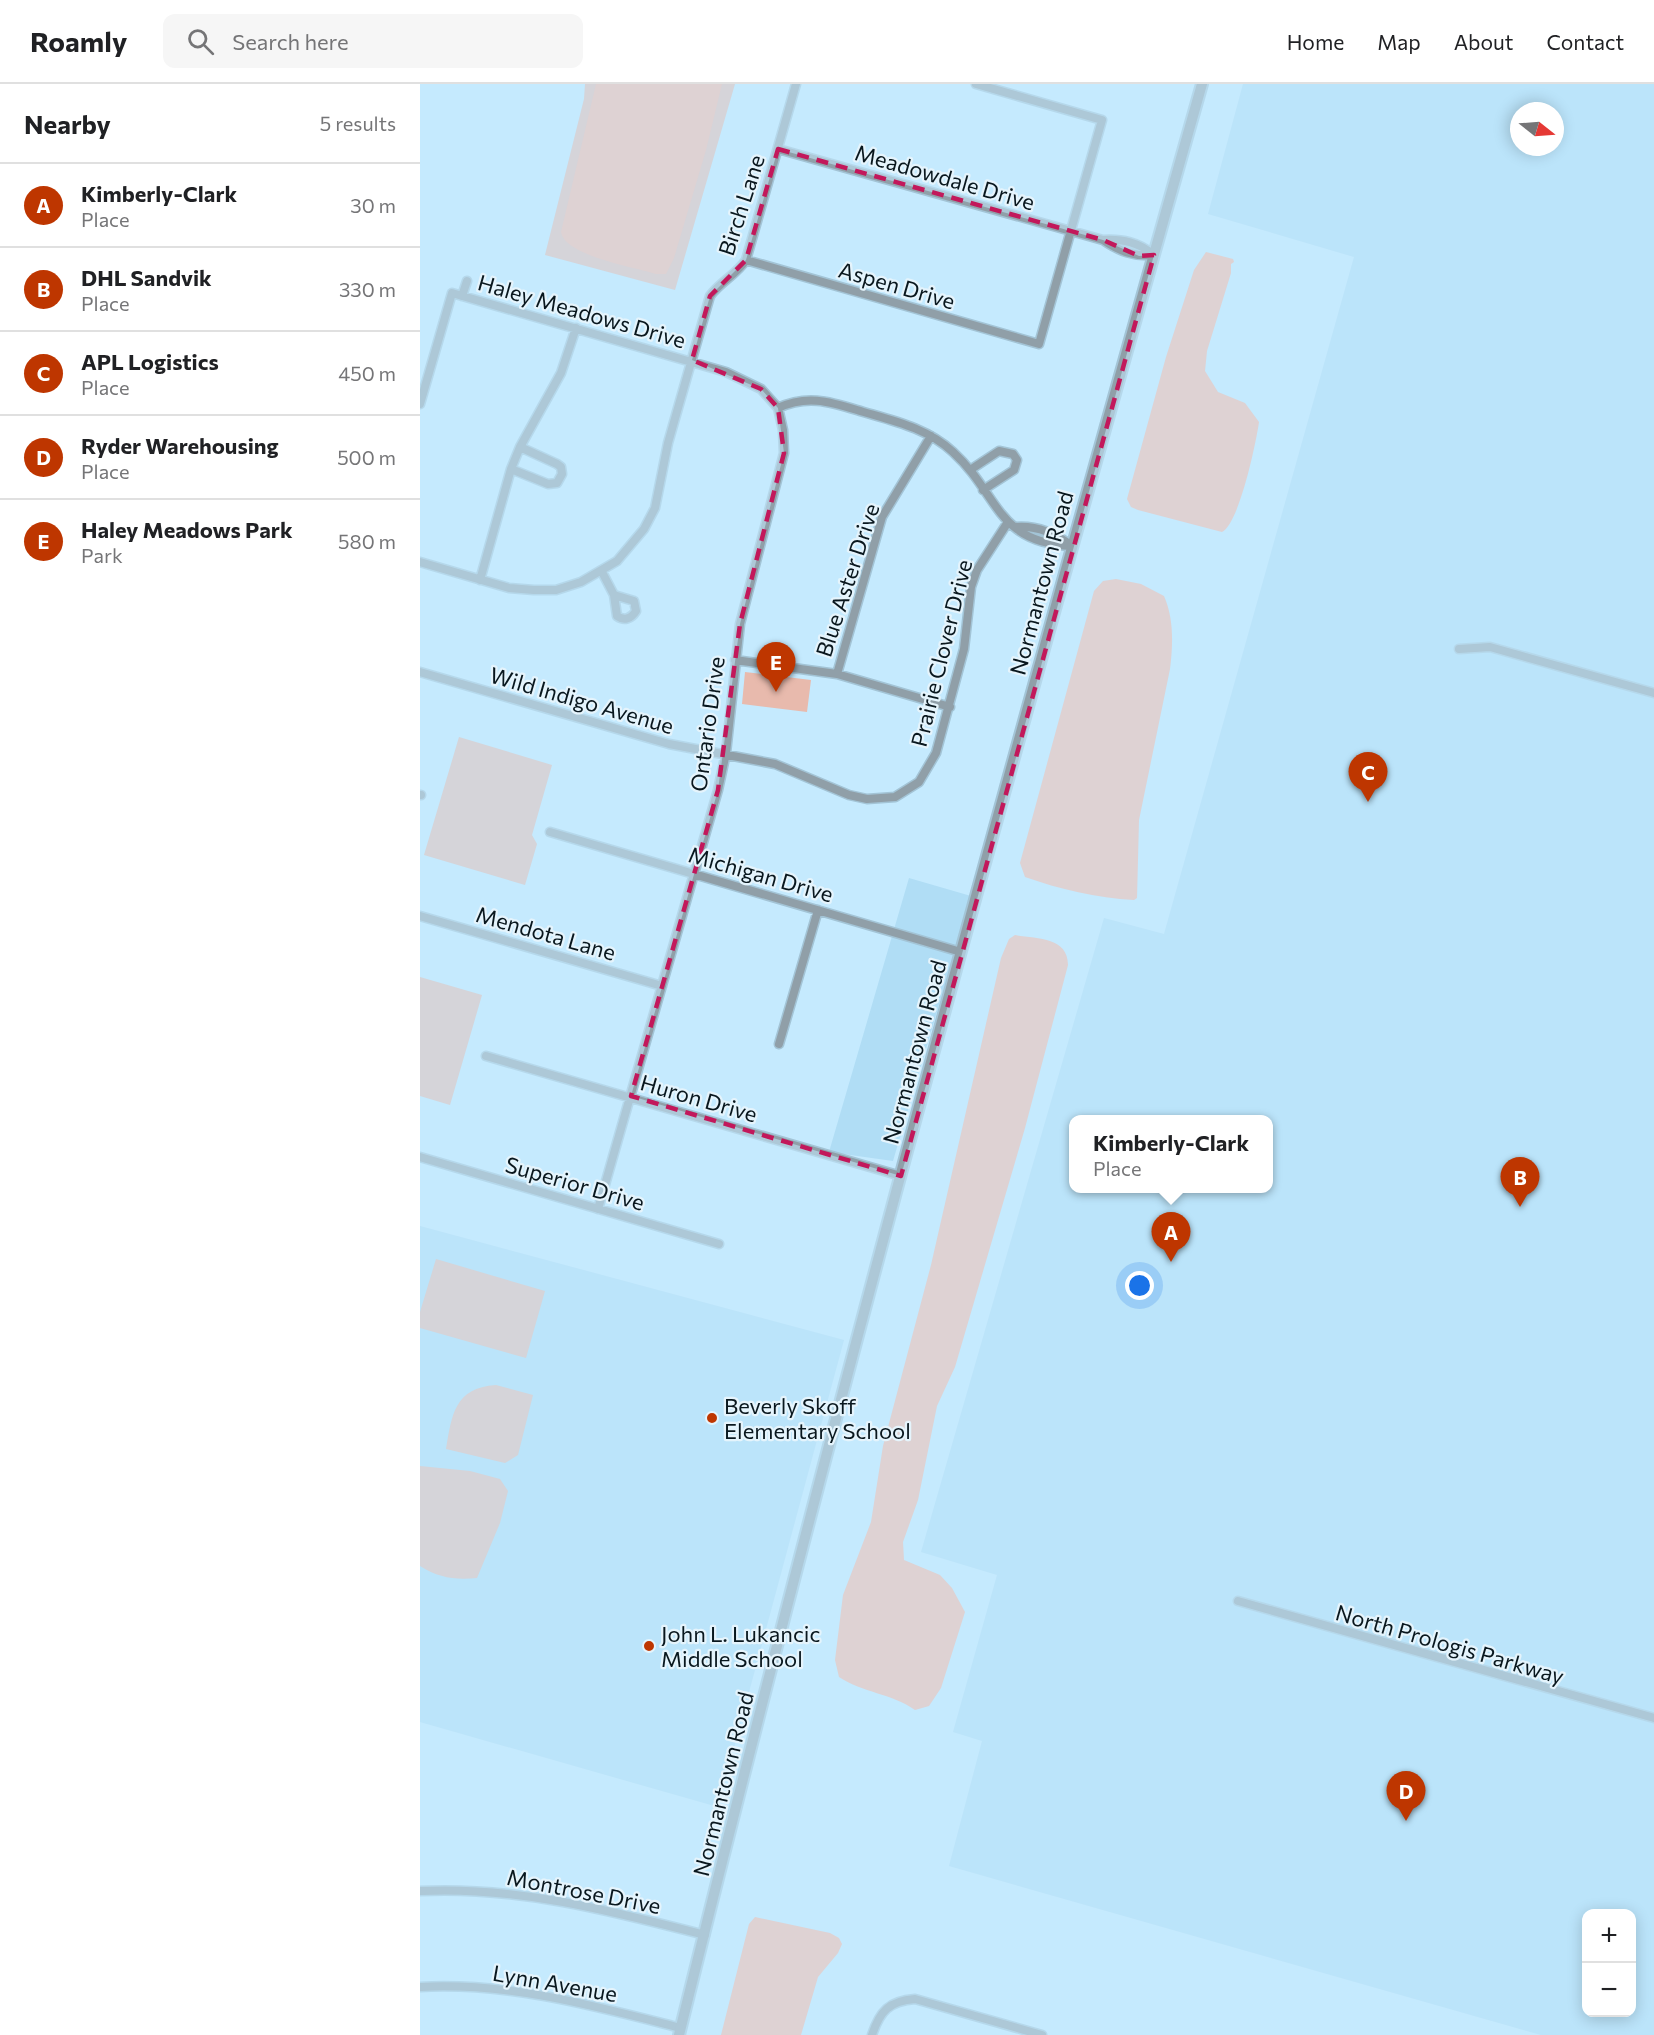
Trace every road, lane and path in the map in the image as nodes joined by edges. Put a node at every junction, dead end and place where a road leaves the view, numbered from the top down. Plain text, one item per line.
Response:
1 (796, 84) edge
2 (976, 84) edge
3 (1202, 84) edge
4 (778, 149) junction
5 (1070, 231) junction
6 (1154, 255) junction
7 (746, 260) junction
8 (467, 281) dead end
9 (462, 296) junction
10 (576, 328) junction
11 (692, 360) junction
12 (420, 404) edge
13 (778, 408) junction
14 (931, 436) junction
15 (520, 447) junction
16 (511, 469) junction
17 (970, 470) junction
18 (983, 490) junction
19 (1012, 524) junction
20 (1072, 546) junction
21 (420, 562) edge
22 (602, 572) junction
23 (480, 579) junction
24 (614, 595) dead end
25 (1459, 649) dead end
26 (735, 660) junction
27 (420, 672) edge
28 (837, 674) junction
29 (1654, 693) edge
30 (950, 706) junction
31 (726, 753) junction
32 (907, 791) joint
33 (550, 832) dead end
34 (695, 873) junction
35 (818, 910) junction
36 (420, 916) edge
37 (961, 952) junction
38 (662, 986) junction
39 (779, 1044) dead end
40 (486, 1056) dead end
41 (631, 1096) junction
42 (420, 1157) edge
43 (901, 1176) junction
44 (598, 1209) junction
45 (719, 1244) dead end
46 (1238, 1601) dead end
47 (1654, 1719) edge
48 (420, 1891) edge
49 (705, 1935) junction
50 (420, 1987) edge
51 (680, 2031) edge
52 (872, 2035) edge
53 (1042, 2035) edge

1 - 4 street, Birch Lane
2 - 5 street
3 - 6 street, Normantown Road
4 - 5 street, Meadowdale Drive
4 - 7 street, Birch Lane
5 - 6 street, Meadowdale Drive
5 - 7 street, Aspen Drive
6 - 20 street, Normantown Road
7 - 11 street, Birch Lane
8 - 9 street, Haley Meadows Drive
9 - 10 street, Haley Meadows Drive
9 - 12 street, Haley Meadows Drive
10 - 11 street, Haley Meadows Drive
10 - 15 street
11 - 13 street
11 - 22 street, Birch Lane
13 - 14 street
13 - 26 street, Ontario Drive
14 - 17 street
14 - 28 street, Blue Aster Drive
15 - 16 street
15 - 16 street
16 - 23 street
17 - 18 street
17 - 18 street
18 - 19 street
19 - 20 street
19 - 30 street, Prairie Clover Drive
20 - 37 street, Normantown Road
21 - 23 street, Birch Lane
22 - 23 street, Birch Lane
22 - 24 street
25 - 29 street
26 - 28 street
26 - 31 street, Ontario Drive
27 - 31 street, Wild Indigo Avenue
28 - 30 street
30 - 32 street, Prairie Clover Drive
31 - 32 street, Wild Indigo Avenue
31 - 34 street, Ontario Drive
33 - 34 street, Michigan Drive
34 - 35 street, Michigan Drive
34 - 38 street, Ontario Drive
35 - 37 street, Michigan Drive
35 - 39 street
36 - 38 street, Mendota Lane
37 - 43 street, Normantown Road
38 - 41 street, Ontario Drive
40 - 41 street, Huron Drive
41 - 43 street, Huron Drive
41 - 44 street, Ontario Drive
42 - 44 street, Superior Drive
43 - 49 street, Normantown Road
44 - 45 street, Superior Drive
46 - 47 street, North Prologis Parkway
48 - 49 street, Montrose Drive
49 - 51 street, Normantown Road
50 - 51 street, Lynn Avenue
52 - 53 street

